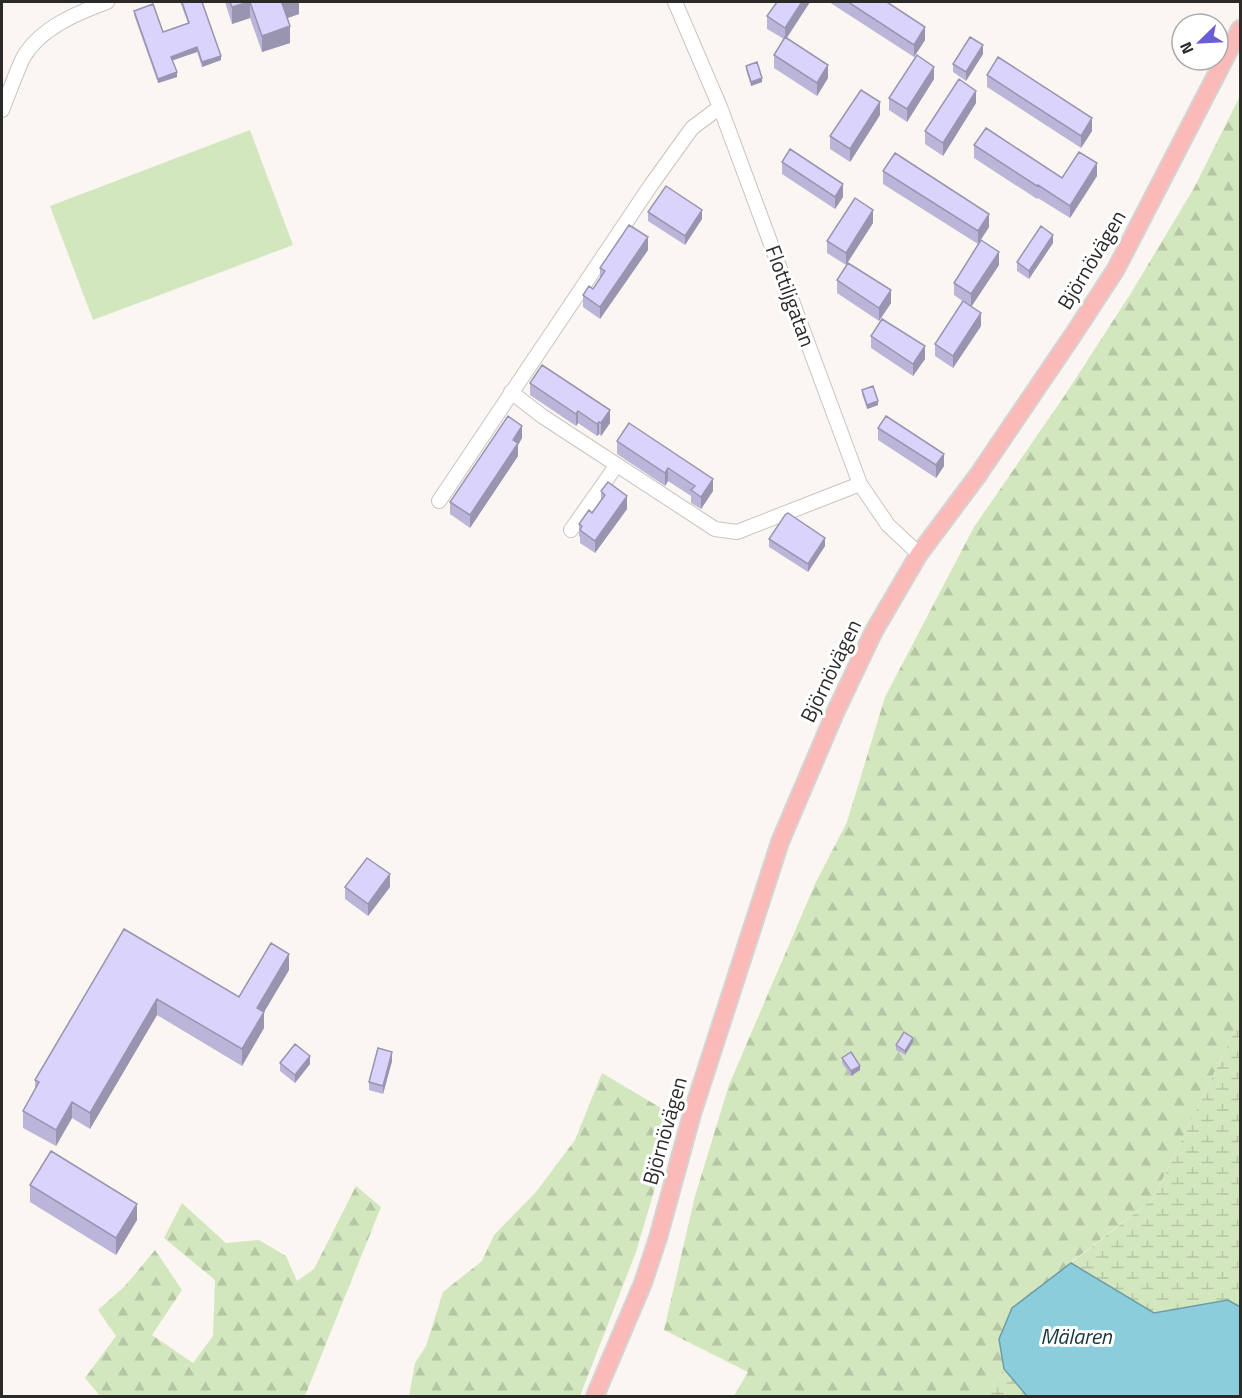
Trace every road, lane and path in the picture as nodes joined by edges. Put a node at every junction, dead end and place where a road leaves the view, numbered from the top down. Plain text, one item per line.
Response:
1 (107, 2) edge
2 (675, 2) edge
3 (82, 6) edge
4 (1240, 29) edge
5 (720, 107) junction
6 (2, 110) edge
7 (511, 392) junction
8 (616, 466) junction
9 (860, 484) junction
10 (439, 501) dead end
11 (571, 530) dead end
12 (919, 554) junction
13 (595, 1396) edge

1 - 3 street
2 - 5 street, Flottiljgatan
3 - 6 street
4 - 12 main road, Björnövägen
5 - 7 street
5 - 9 street, Flottiljgatan
7 - 8 street
7 - 10 street
8 - 9 street
8 - 11 street
9 - 12 street, Flottiljgatan
12 - 13 main road, Björnövägen

